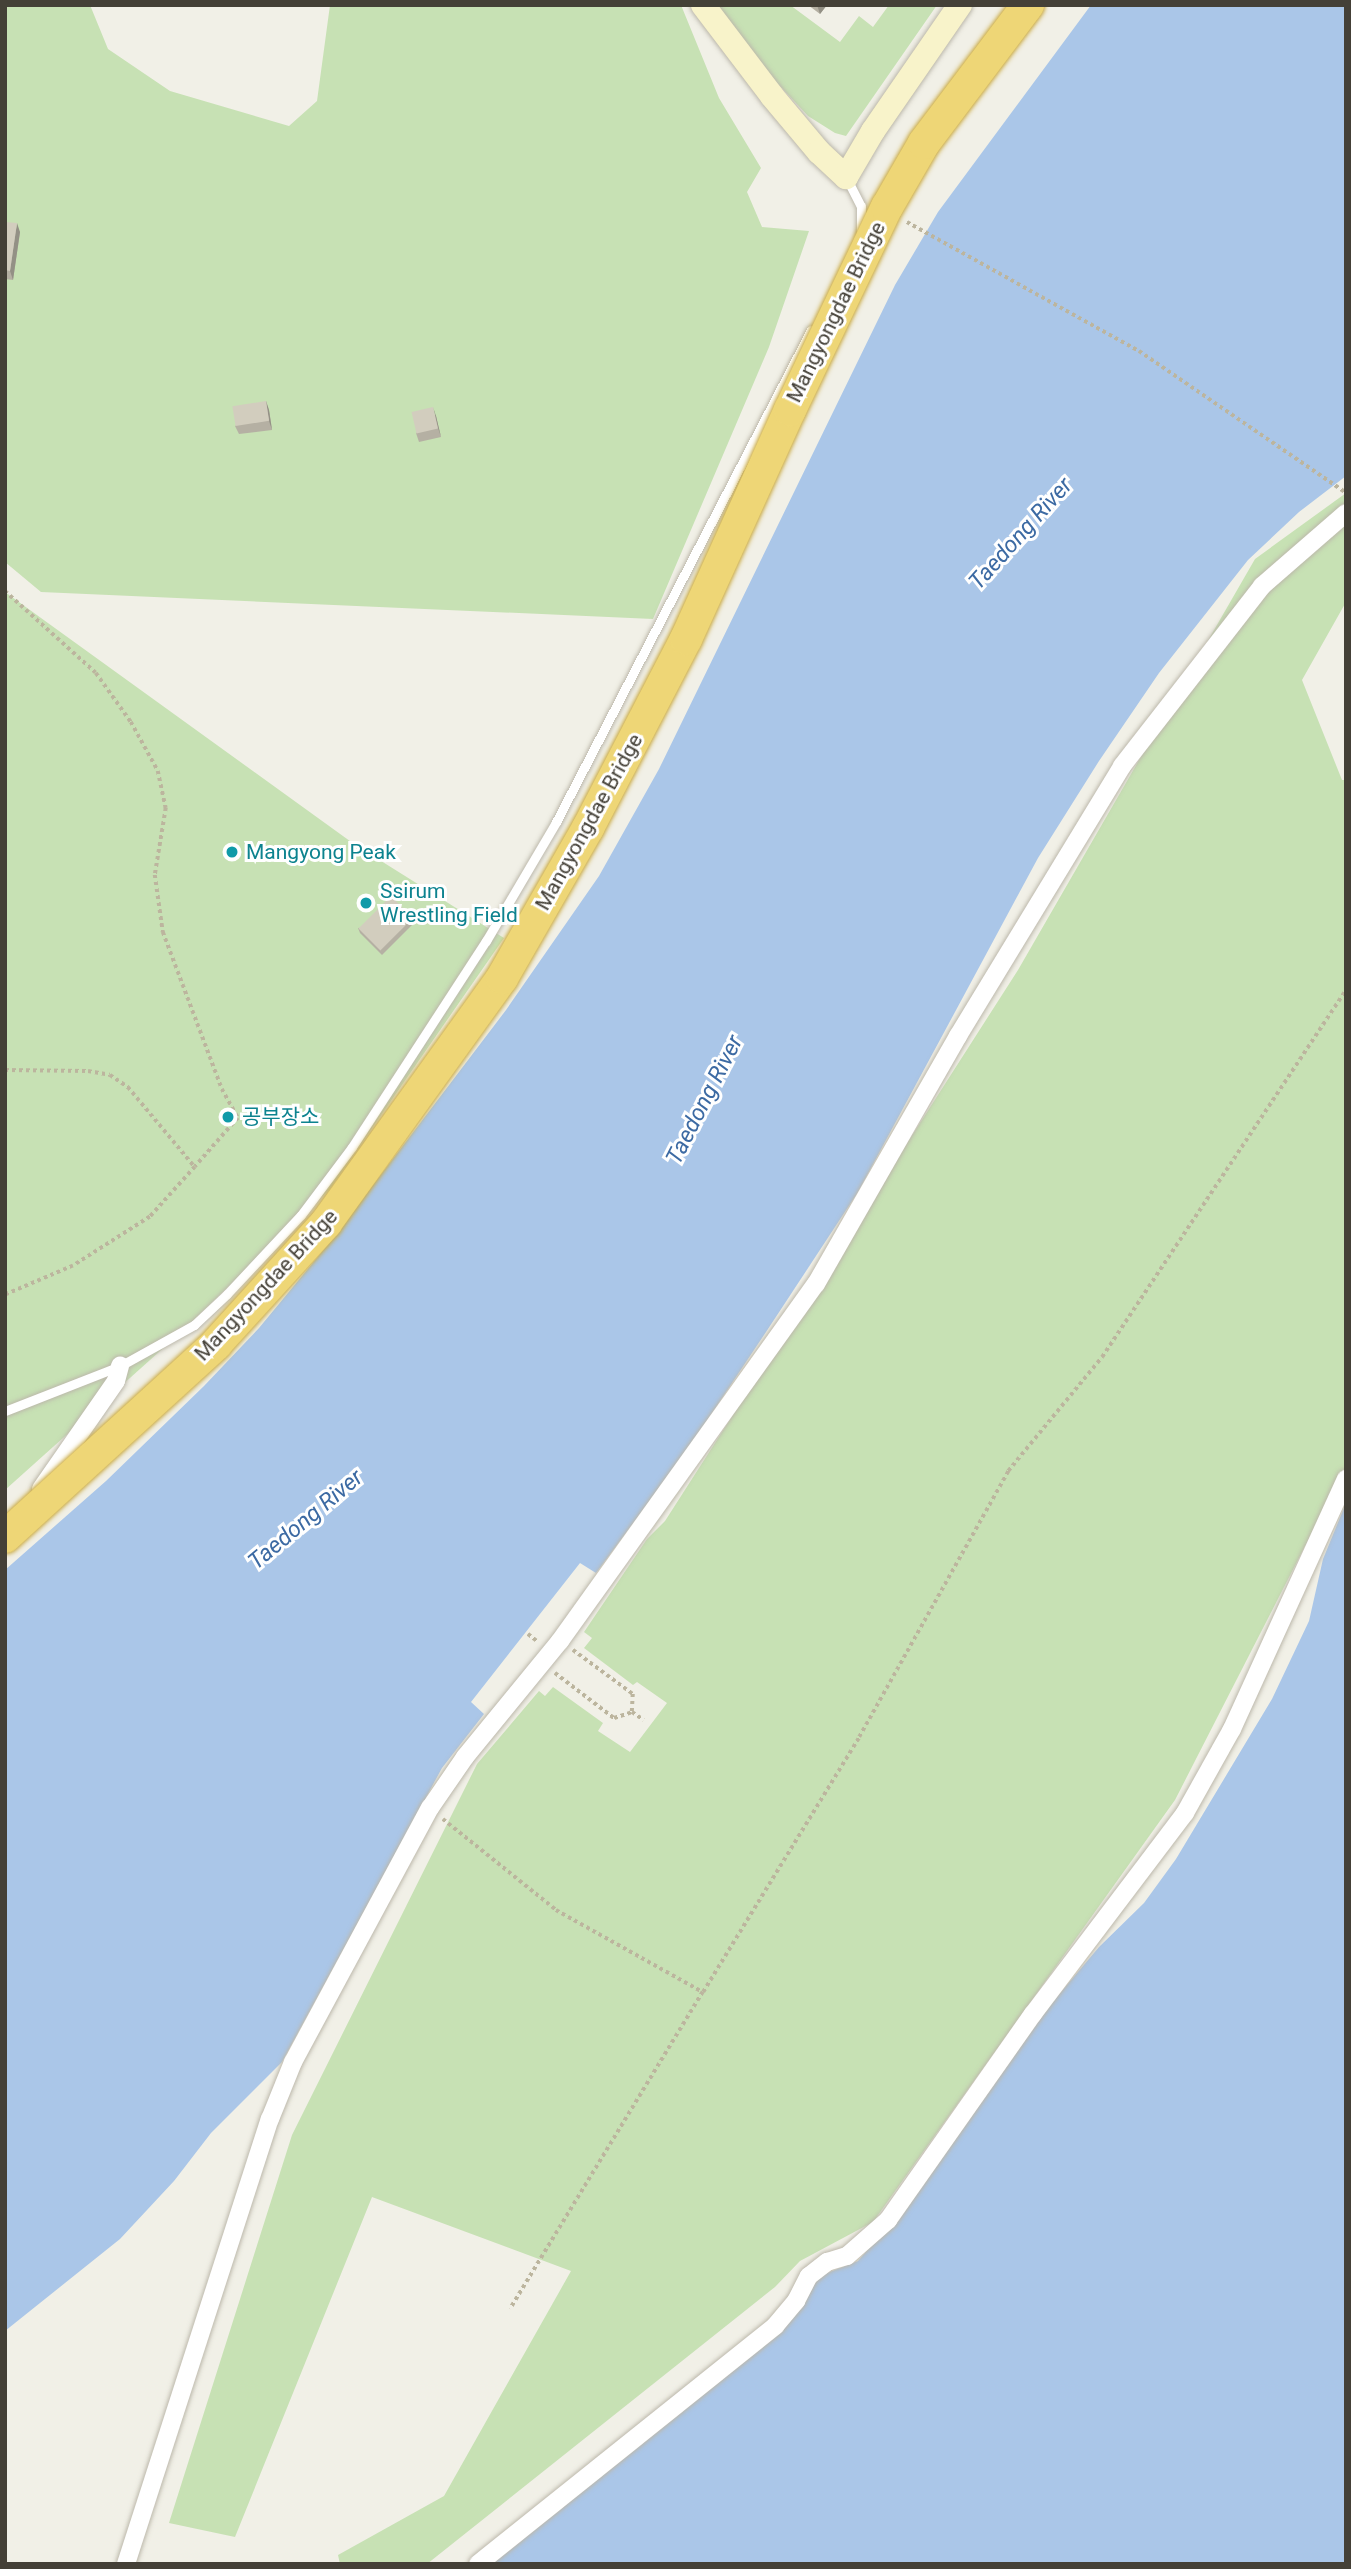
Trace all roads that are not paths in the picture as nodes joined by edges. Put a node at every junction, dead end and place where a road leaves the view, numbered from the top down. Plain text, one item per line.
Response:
1 (703, 5) edge
2 (961, 5) edge
3 (1028, 5) edge
4 (846, 177) junction
5 (842, 274) dead end
6 (817, 319) dead end
7 (1346, 513) edge
8 (120, 1366) junction
9 (5, 1411) edge
10 (1346, 1479) edge
11 (5, 1539) edge
12 (126, 2564) edge
13 (478, 2564) edge

1 - 4 street
2 - 4 street
3 - 11 highway, Mangyongdae Bridge, bridge
4 - 5 lane
6 - 8 lane
7 - 12 street
8 - 9 lane
8 - 11 street
10 - 13 street

